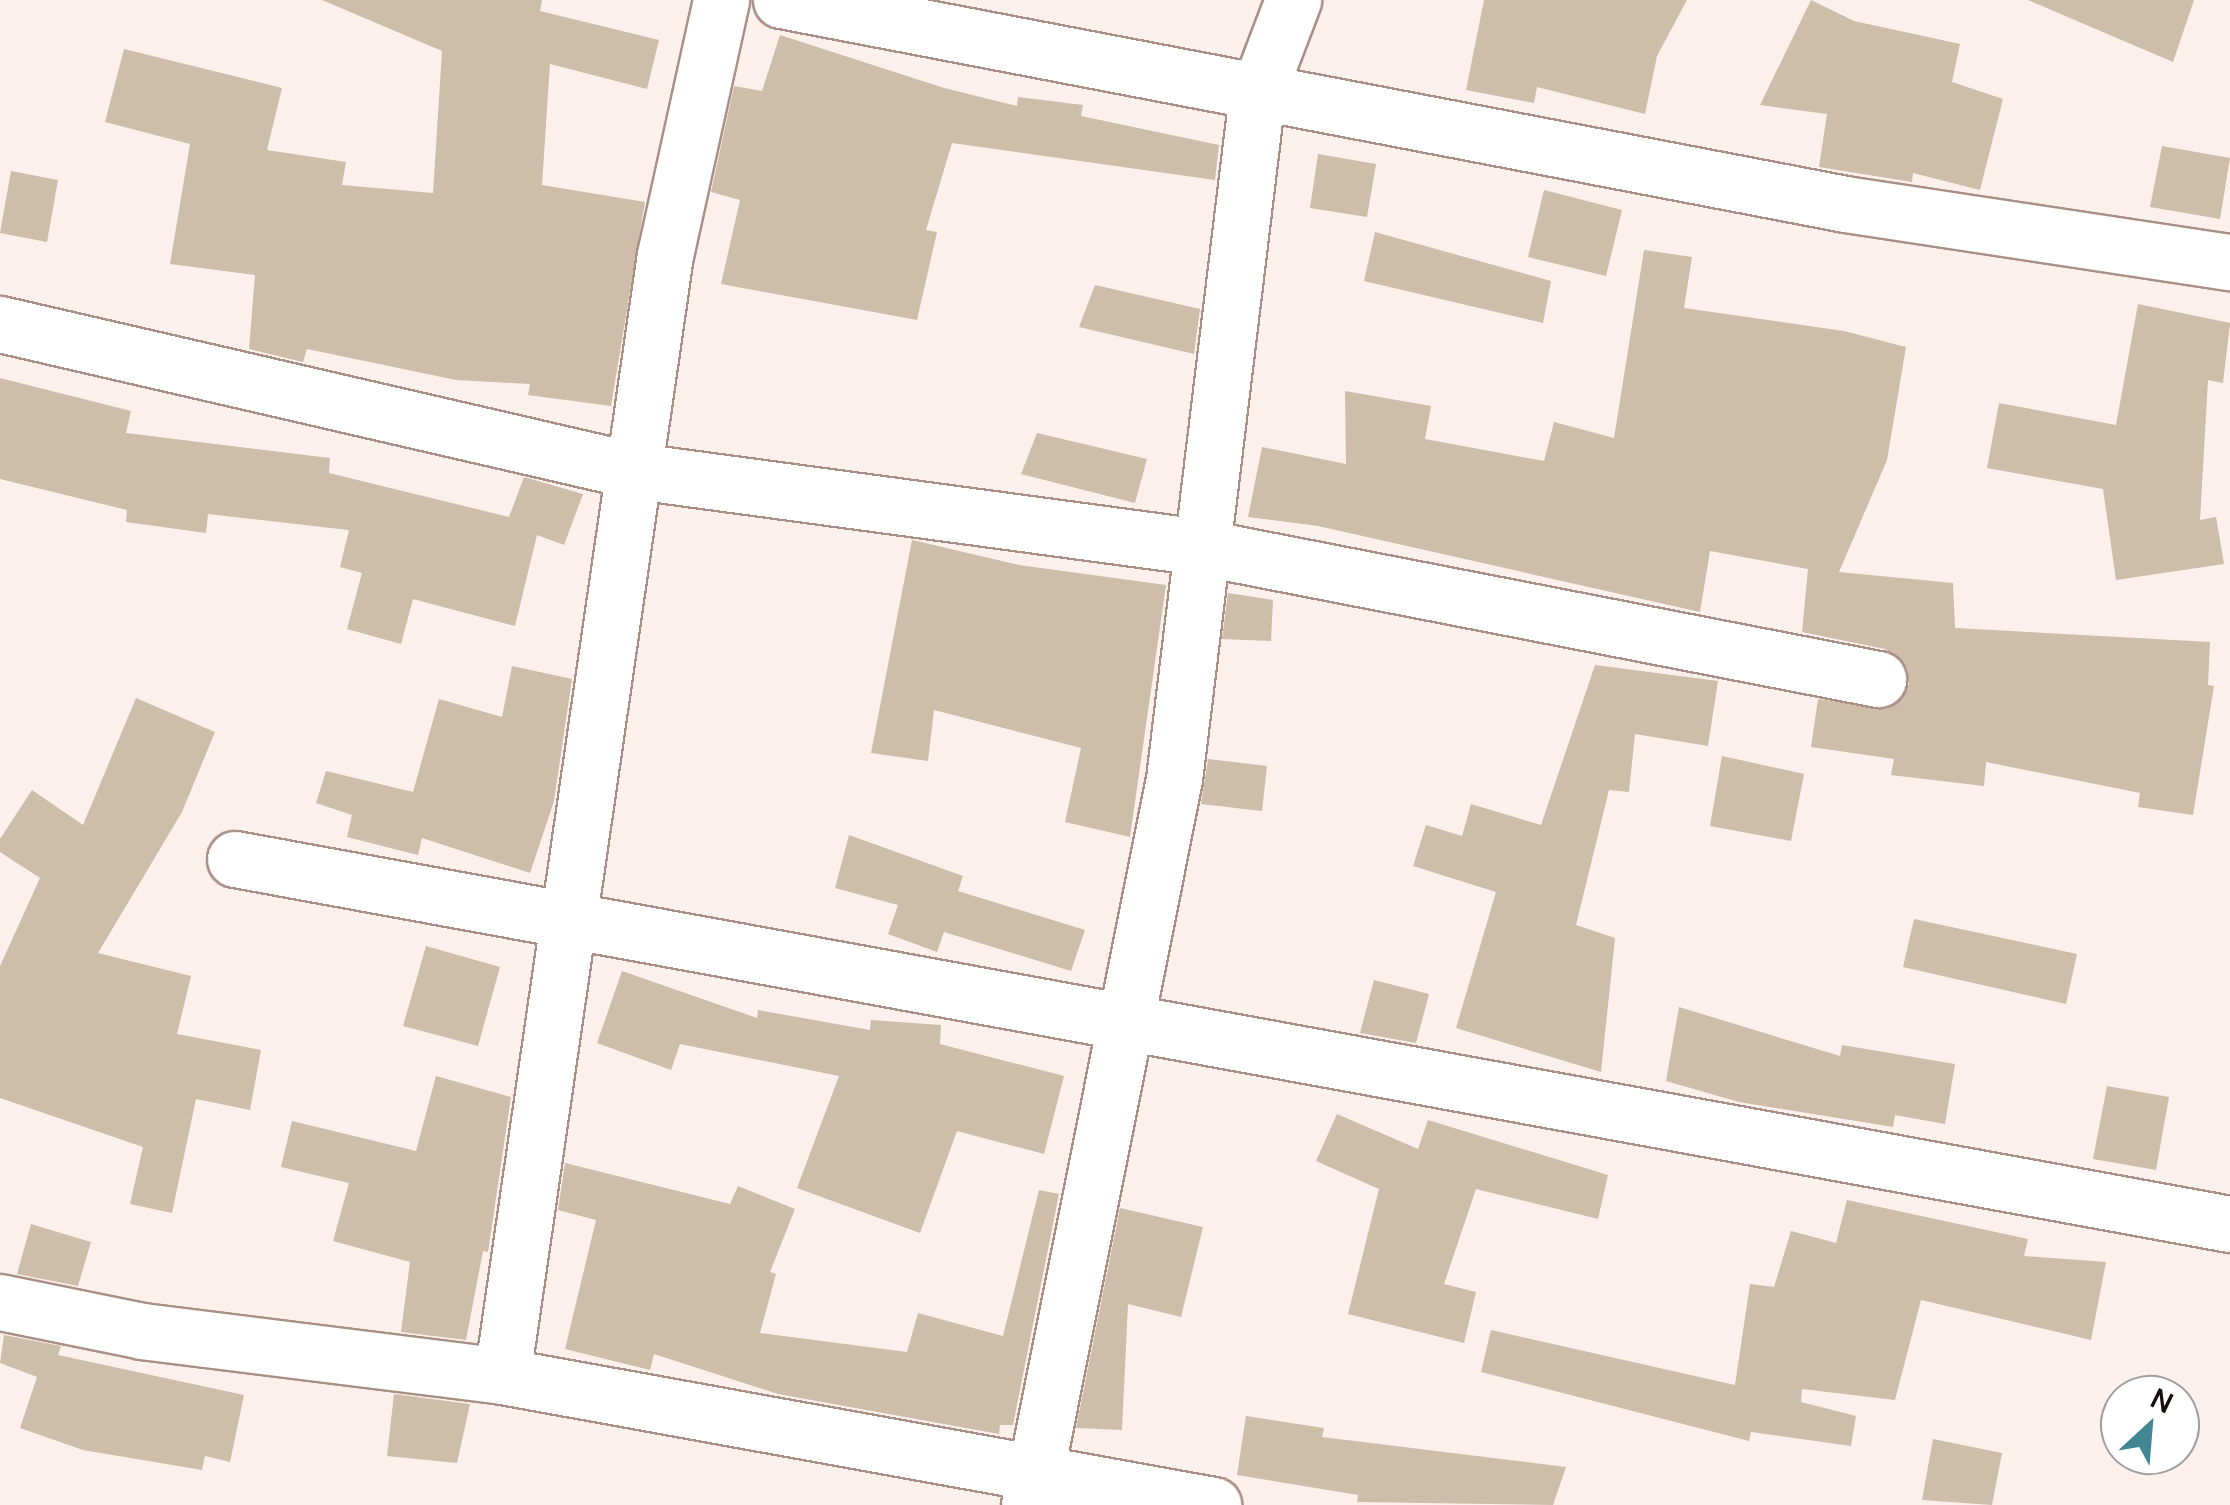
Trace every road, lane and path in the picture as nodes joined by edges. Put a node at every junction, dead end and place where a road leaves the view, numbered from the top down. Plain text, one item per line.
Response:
1 (721, 0) edge
2 (780, 0) edge
3 (1293, 0) edge
4 (1257, 94) junction
5 (2230, 262) edge
6 (0, 324) edge
7 (636, 471) junction
8 (1200, 547) junction
9 (1878, 679) dead end
10 (235, 859) dead end
11 (570, 922) junction
12 (1129, 1018) junction
13 (2230, 1224) edge
14 (0, 1302) edge
15 (502, 1376) junction
16 (1031, 1487) edge
17 (1213, 1505) edge

1 - 7 street
2 - 4 street
3 - 4 street
4 - 5 street
4 - 8 street
6 - 7 street
7 - 8 street
7 - 11 street
8 - 9 street
8 - 12 street
10 - 11 street
11 - 12 street
11 - 15 street
12 - 13 street
12 - 16 street
14 - 15 street
15 - 16 street
16 - 17 street

